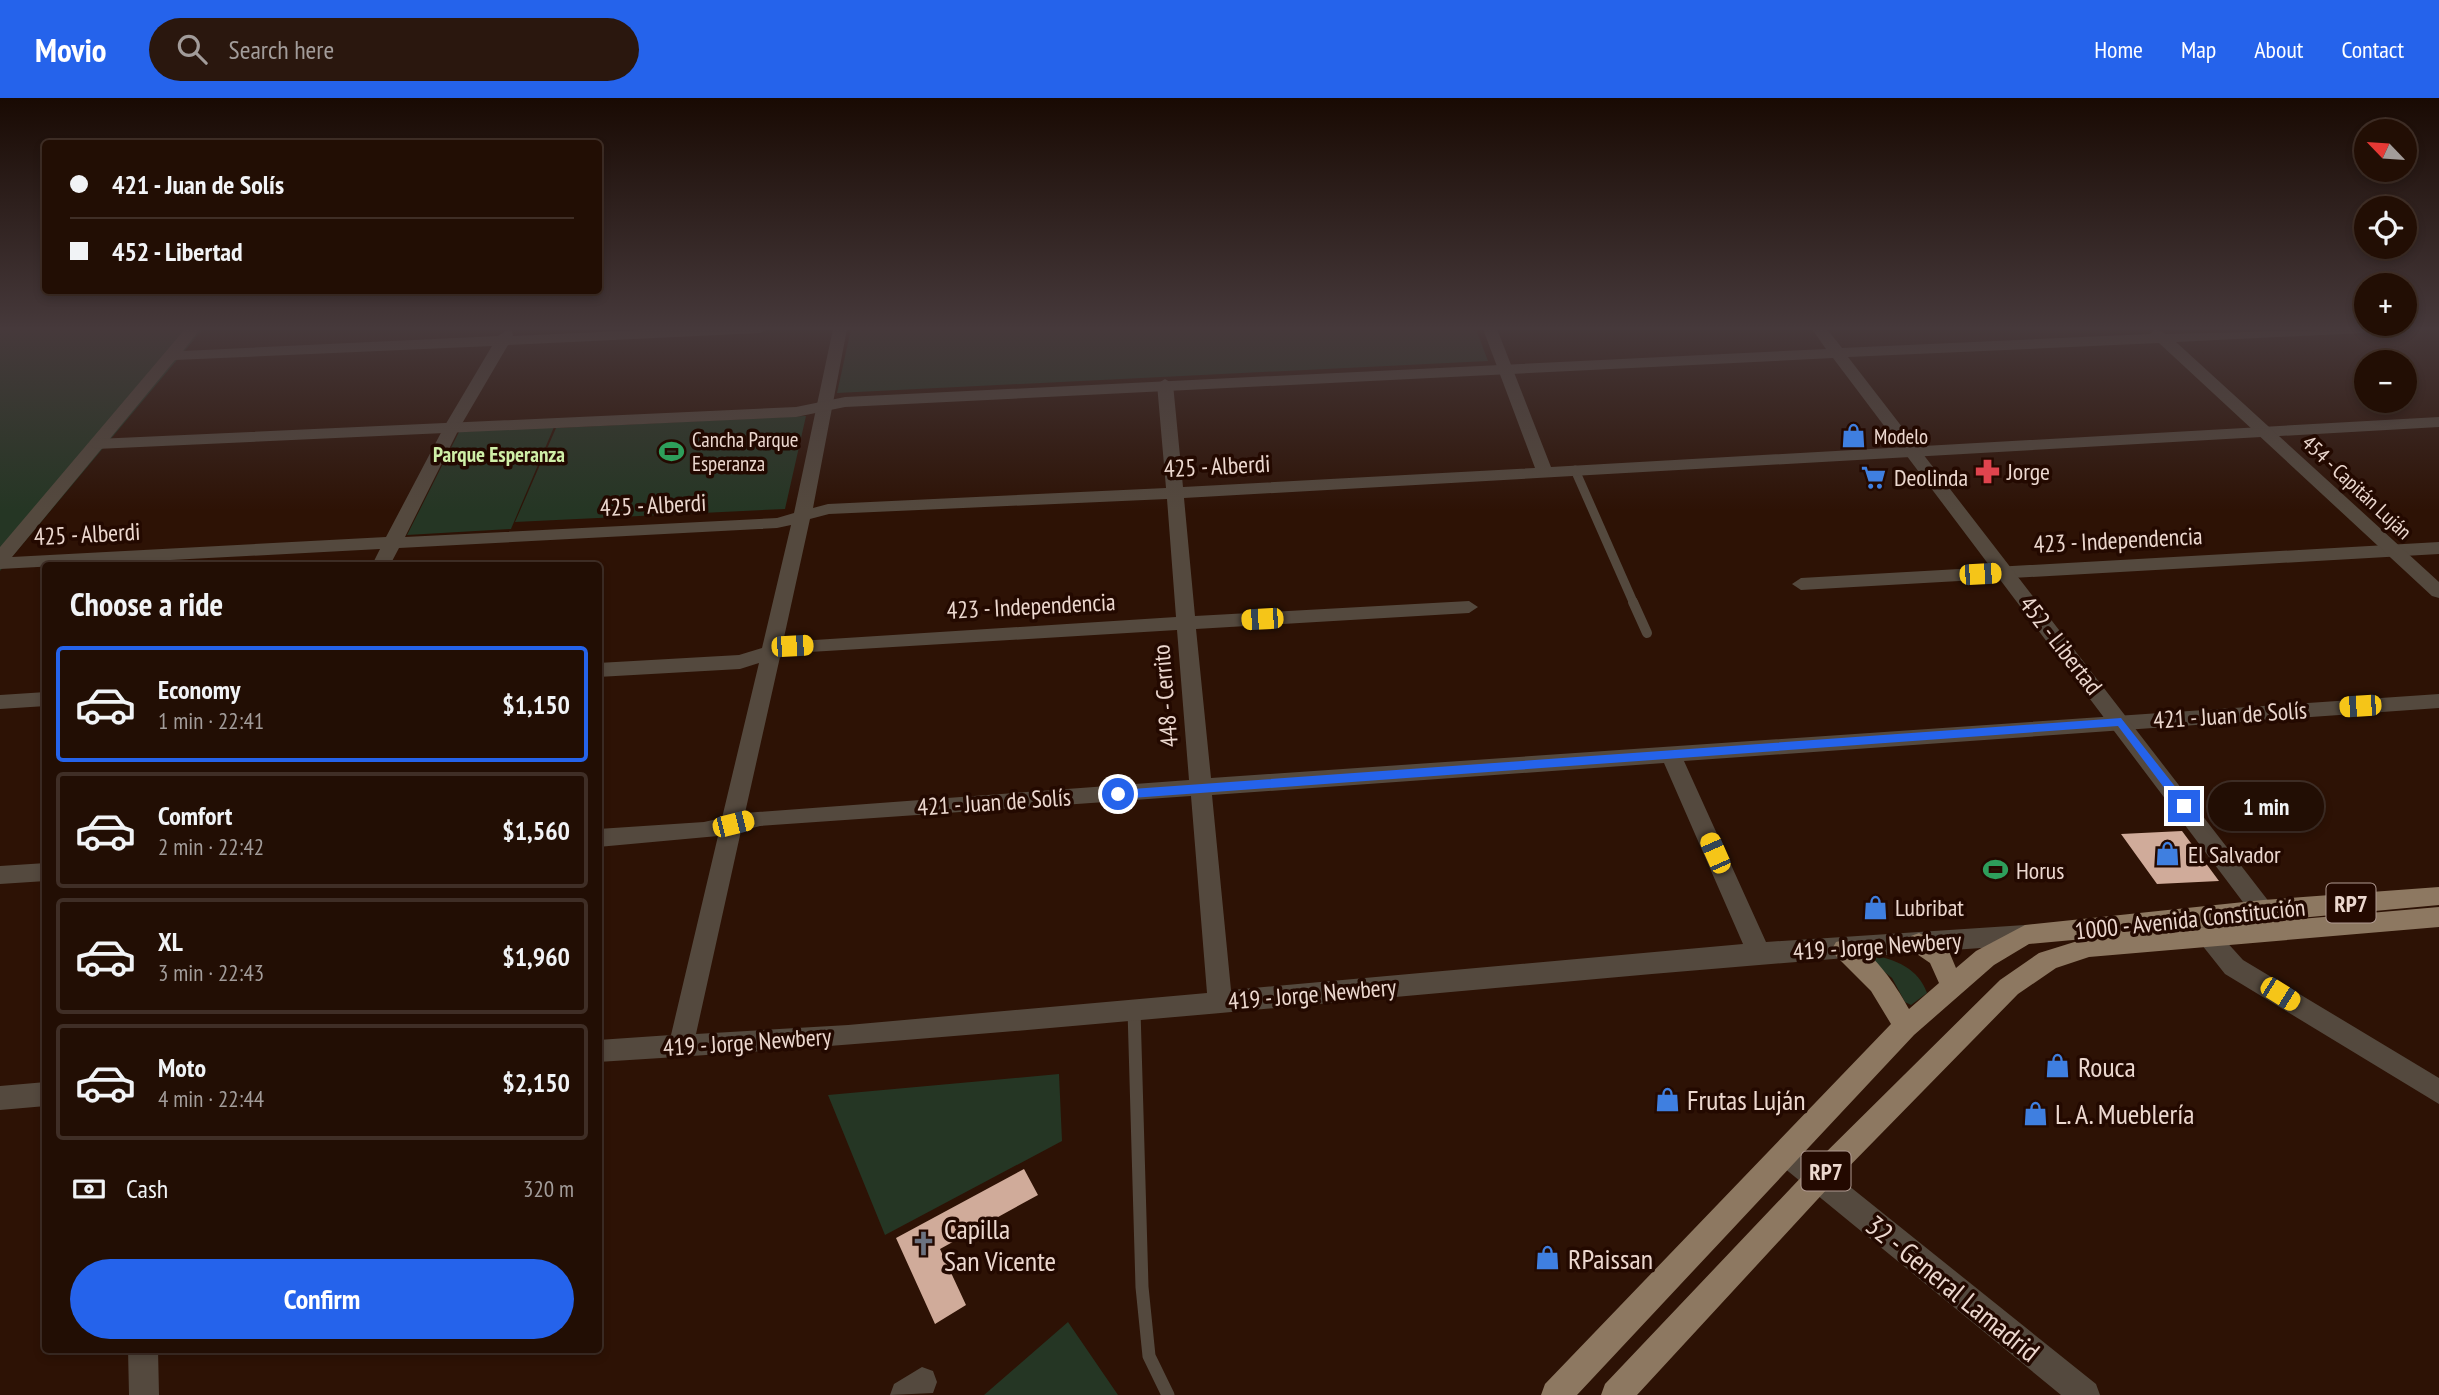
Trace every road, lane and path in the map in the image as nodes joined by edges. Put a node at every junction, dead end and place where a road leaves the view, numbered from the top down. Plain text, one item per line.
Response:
1 (142, 390) edge
2 (474, 390) edge
3 (828, 390) edge
4 (1080, 390) edge
5 (1166, 390) edge
6 (1511, 390) edge
7 (1865, 390) edge
8 (2219, 390) edge
9 (825, 406) junction
10 (2439, 422) edge
11 (452, 427) junction
12 (2265, 432) junction
13 (96, 444) junction
14 (1910, 451) junction
15 (1575, 470) junction
16 (1545, 472) junction
17 (1174, 493) junction
18 (802, 517) junction
19 (394, 544) junction
20 (2439, 548) edge
21 (2393, 551) junction
22 (0, 561) edge
23 (384, 562) edge
24 (2005, 573) junction
25 (1801, 584) dead end
26 (2439, 592) edge
27 (1469, 607) dead end
28 (1185, 624) junction
29 (1647, 633) dead end
30 (769, 653) junction
31 (602, 670) edge
32 (42, 699) edge
33 (2439, 701) edge
34 (0, 702) edge
35 (2121, 722) junction
36 (1670, 753) junction
37 (1200, 789) junction
38 (733, 824) junction
39 (602, 838) edge
40 (42, 872) edge
41 (0, 875) edge
42 (2439, 897) edge
43 (2439, 917) edge
44 (2269, 920) junction
45 (2025, 935) junction
46 (2206, 935) junction
47 (1919, 943) junction
48 (1844, 949) junction
49 (1759, 953) junction
50 (1953, 987) junction
51 (1220, 1002) junction
52 (1134, 1010) junction
53 (1905, 1027) junction
54 (681, 1046) junction
55 (602, 1051) edge
56 (2439, 1092) edge
57 (42, 1094) edge
58 (0, 1098) edge
59 (1788, 1154) junction
60 (1818, 1179) junction
61 (143, 1353) edge
62 (144, 1395) edge
63 (1168, 1395) edge
64 (1556, 1395) edge
65 (1616, 1395) edge
66 (2085, 1395) edge

1 - 13 street
2 - 11 street
3 - 9 street
4 - 9 street
5 - 17 street, 448 - Cerrito
6 - 16 street
7 - 14 street, 452 - Libertad
8 - 12 street, 454 - Capitán Luján
9 - 11 street
9 - 18 street
10 - 12 street, 425 - Alberdi
11 - 13 street
11 - 19 street
12 - 14 street, 425 - Alberdi
12 - 21 street, 454 - Capitán Luján
13 - 22 street
14 - 15 street, 425 - Alberdi
14 - 24 street, 452 - Libertad
15 - 16 street, 425 - Alberdi
15 - 29 lane
16 - 17 street, 425 - Alberdi
17 - 18 street, 425 - Alberdi
17 - 28 street, 448 - Cerrito
18 - 19 street, 425 - Alberdi
18 - 30 street
19 - 22 street, 425 - Alberdi
19 - 23 street
20 - 21 street, 423 - Independencia
21 - 24 street, 423 - Independencia
21 - 26 street, 454 - Capitán Luján
24 - 25 street, 423 - Independencia
24 - 35 street, 452 - Libertad
27 - 28 street, 423 - Independencia
28 - 30 street, 423 - Independencia
28 - 37 street, 448 - Cerrito
30 - 31 street, 423 - Independencia
30 - 38 street
32 - 34 street
33 - 35 street, 421 - Juan de Solís
35 - 36 street, 421 - Juan de Solís
35 - 44 street, 452 - Libertad
36 - 37 street, 421 - Juan de Solís
36 - 49 street
37 - 38 street, 421 - Juan de Solís
37 - 51 street, 448 - Cerrito
38 - 39 street, 421 - Juan de Solís
38 - 54 street
40 - 41 street
42 - 44 main road, 1000 - Avenida Constitución / RP7
43 - 44 main road, 1000 - Avenida Constitución / RP7
44 - 45 main road, 1000 - Avenida Constitución / RP7
44 - 46 main road, 1000 - Avenida Constitución / RP7
45 - 47 street, 419 - Jorge Newbery
45 - 50 main road, RP7
46 - 56 street
46 - 60 main road, 1000 - Avenida Constitución / RP7
47 - 48 street, 419 - Jorge Newbery
47 - 50 main road
48 - 49 street, 419 - Jorge Newbery
48 - 53 main road
49 - 51 street, 419 - Jorge Newbery
50 - 53 main road, RP7
51 - 52 street, 419 - Jorge Newbery
52 - 54 street, 419 - Jorge Newbery
52 - 63 lane
53 - 59 main road, RP7
54 - 55 street, 419 - Jorge Newbery
57 - 58 street
59 - 60 street, 32 - General Lamadrid
59 - 64 main road, RP7
60 - 65 main road, RP7
60 - 66 street, 32 - General Lamadrid
61 - 62 street

